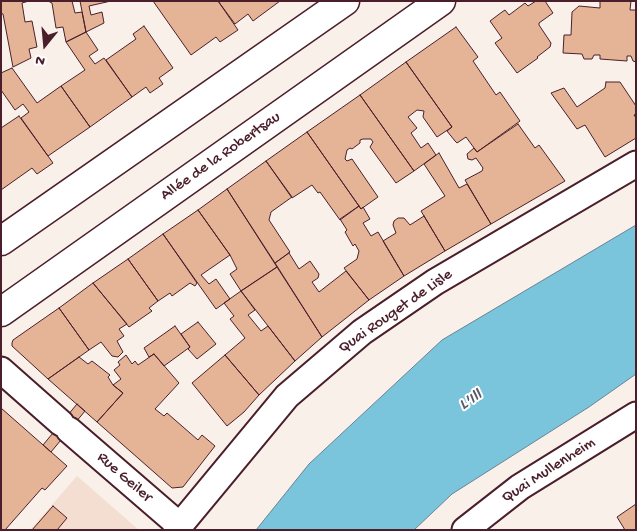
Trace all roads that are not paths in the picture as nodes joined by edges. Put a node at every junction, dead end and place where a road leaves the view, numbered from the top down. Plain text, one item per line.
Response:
1 (345, 1) edge
2 (440, 1) edge
3 (636, 164) edge
4 (1, 241) edge
5 (1, 312) edge
6 (1, 370) edge
7 (636, 415) edge
8 (177, 528) edge
9 (465, 530) edge

1 - 4 main road
2 - 5 main road, Allée de la Robertsau
3 - 8 street, Quai Rouget de Lisle
6 - 8 street, Rue Geiler
7 - 9 street, Quai Mullenheim

